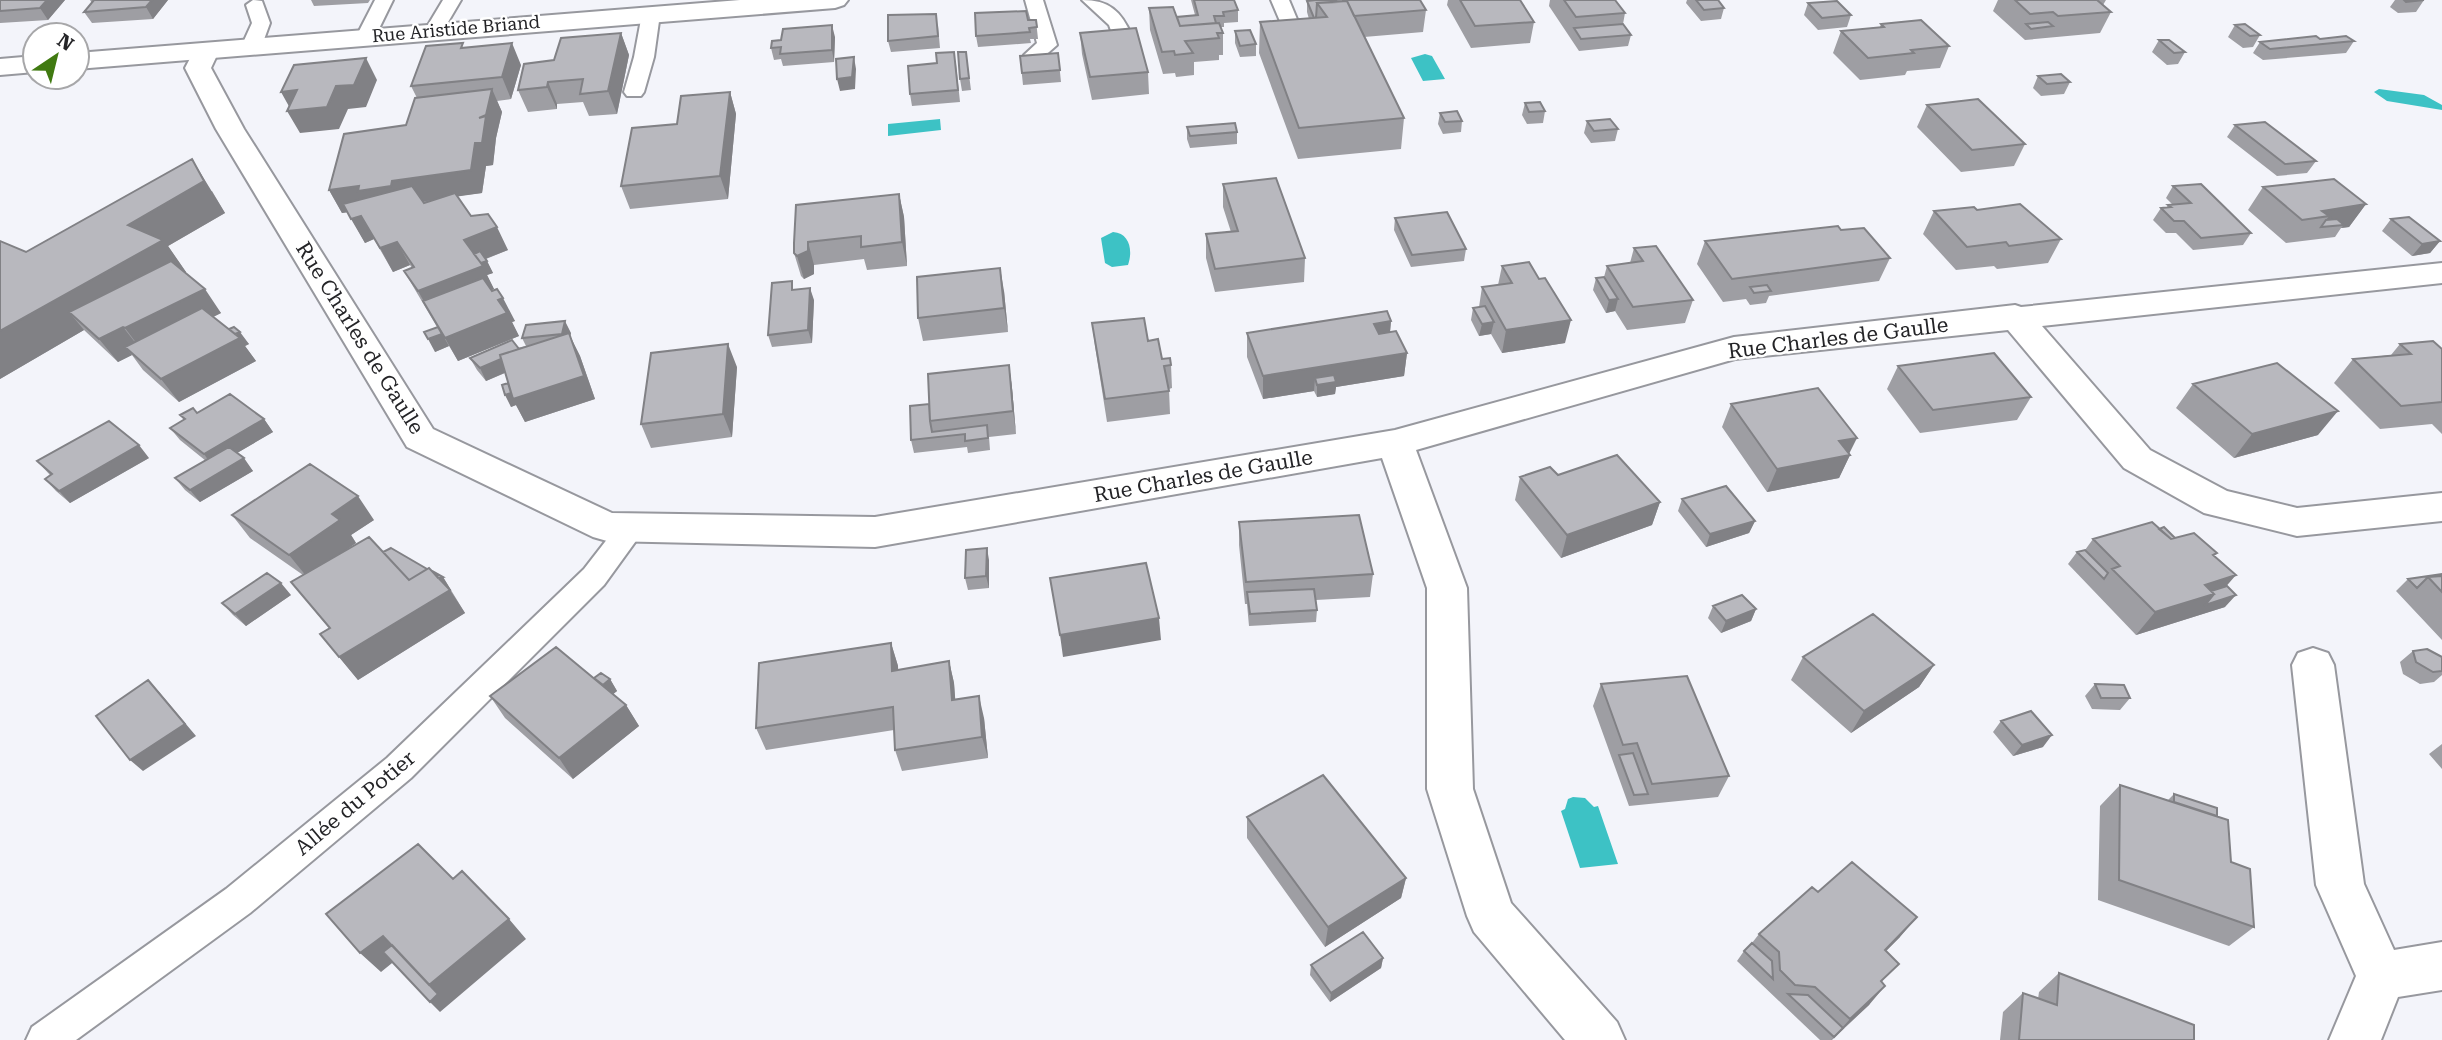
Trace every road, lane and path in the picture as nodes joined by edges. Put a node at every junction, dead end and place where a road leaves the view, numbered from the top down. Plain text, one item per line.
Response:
1 (384, 0) edge
2 (452, 0) edge
3 (835, 0) edge
4 (1034, 0) edge
5 (1091, 0) edge
6 (1280, 0) edge
7 (255, 5) dead end
8 (651, 14) junction
9 (434, 30) junction
10 (1295, 36) edge
11 (366, 37) junction
12 (1118, 42) edge
13 (252, 45) junction
14 (206, 51) junction
15 (1034, 55) edge
16 (91, 60) edge
17 (21, 65) edge
18 (0, 67) edge
19 (634, 92) dead end
20 (2442, 273) edge
21 (2015, 316) junction
22 (1395, 443) junction
23 (2442, 507) edge
24 (632, 527) junction
25 (2313, 664) dead end
26 (2442, 966) edge
27 (2381, 976) junction
28 (45, 1040) edge
29 (1599, 1040) edge
30 (2356, 1040) edge

1 - 11 lane
2 - 9 lane
3 - 8 street, Rue Aristide Briand
4 - 15 lane
5 - 12 lane
6 - 10 lane
7 - 13 lane
8 - 9 street, Rue Aristide Briand
8 - 19 lane
9 - 11 street, Rue Aristide Briand
11 - 13 street, Rue Aristide Briand
13 - 14 street, Rue Aristide Briand
14 - 16 street, Rue Aristide Briand
14 - 24 street, Rue Charles de Gaulle
17 - 18 street
20 - 21 street, Rue Charles de Gaulle
21 - 22 street, Rue Charles de Gaulle
21 - 23 street
22 - 24 street, Rue Charles de Gaulle
22 - 29 street
24 - 28 lane, Allée du Potier
25 - 27 street
26 - 27 street
27 - 30 street

